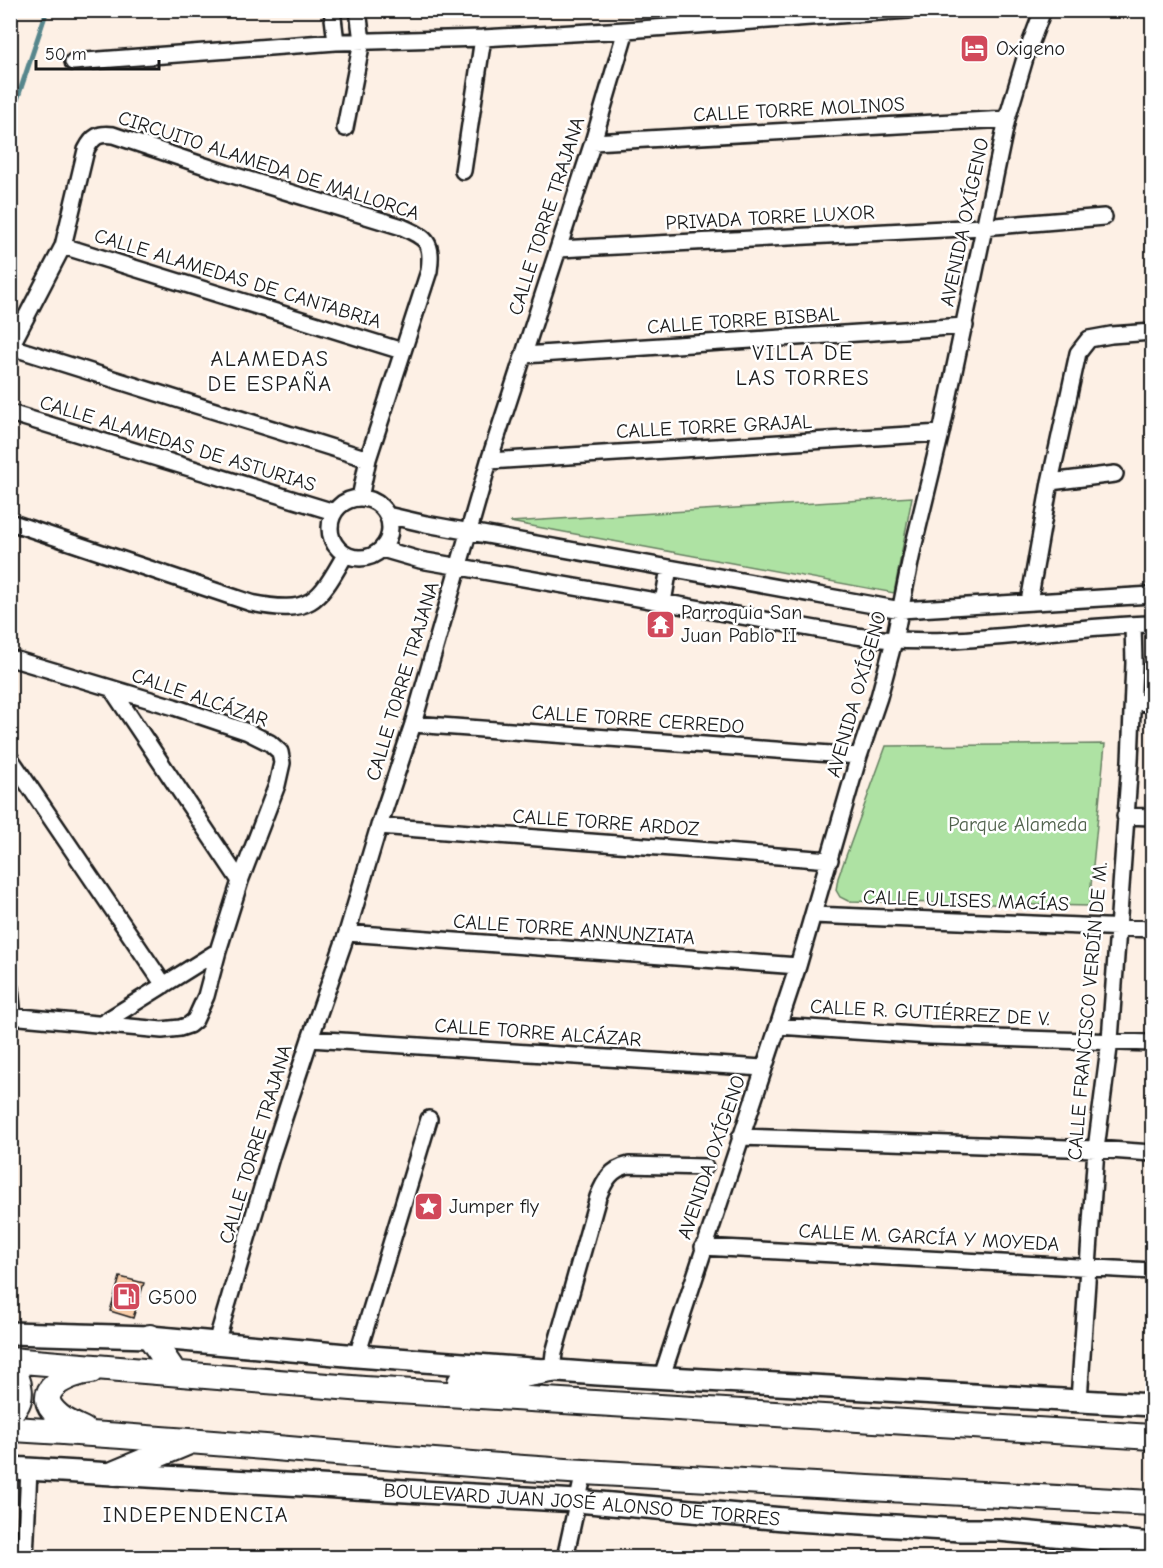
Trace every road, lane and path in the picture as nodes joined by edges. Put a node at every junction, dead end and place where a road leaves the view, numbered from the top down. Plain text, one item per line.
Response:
1 (332, 10) edge
2 (358, 10) edge
3 (675, 10) edge
4 (909, 10) edge
5 (1043, 10) edge
6 (701, 18) edge
7 (675, 26) junction
8 (626, 30) junction
9 (483, 38) junction
10 (362, 41) junction
11 (336, 42) junction
12 (74, 62) dead end
13 (1007, 119) junction
14 (345, 128) dead end
15 (593, 142) junction
16 (463, 171) dead end
17 (1104, 217) dead end
18 (984, 227) junction
19 (63, 246) junction
20 (558, 249) junction
21 (965, 326) junction
22 (1152, 332) edge
23 (11, 348) edge
24 (402, 351) junction
25 (524, 356) junction
26 (10, 414) edge
27 (941, 434) junction
28 (368, 459) junction
29 (489, 461) junction
30 (1115, 474) dead end
31 (1050, 482) junction
32 (360, 498) junction
33 (334, 512) junction
34 (387, 515) junction
35 (10, 522) edge
36 (468, 531) junction
37 (382, 549) junction
38 (345, 555) junction
39 (459, 566) junction
40 (669, 568) junction
41 (1152, 595) edge
42 (663, 602) junction
43 (1029, 602) junction
44 (901, 610) junction
45 (1152, 624) edge
46 (1133, 625) junction
47 (894, 641) junction
48 (10, 658) edge
49 (111, 688) junction
50 (1133, 702) junction
51 (1152, 703) edge
52 (413, 724) junction
53 (859, 756) junction
54 (10, 758) edge
55 (1125, 816) junction
56 (1152, 817) edge
57 (379, 826) junction
58 (830, 860) junction
59 (240, 881) junction
60 (813, 915) junction
61 (1118, 927) junction
62 (1152, 929) edge
63 (347, 933) junction
64 (218, 951) junction
65 (798, 966) junction
66 (164, 985) junction
67 (10, 988) edge
68 (12, 1016) edge
69 (101, 1024) junction
70 (778, 1026) junction
71 (310, 1039) junction
72 (1110, 1040) junction
73 (1152, 1043) edge
74 (764, 1068) junction
75 (429, 1119) dead end
76 (740, 1137) junction
77 (1096, 1149) junction
78 (1152, 1153) edge
79 (705, 1167) dead end
80 (703, 1247) junction
81 (1088, 1266) junction
82 (1152, 1271) edge
83 (10, 1333) edge
84 (150, 1337) junction
85 (216, 1343) junction
86 (357, 1356) junction
87 (10, 1360) edge
88 (10, 1367) edge
89 (121, 1368) junction
90 (552, 1370) junction
91 (174, 1372) junction
92 (662, 1376) junction
93 (364, 1389) junction
94 (1079, 1400) junction
95 (1152, 1405) edge
96 (10, 1412) edge
97 (10, 1429) edge
98 (89, 1433) junction
99 (1152, 1437) edge
100 (190, 1442) junction
101 (20, 1468) edge
102 (584, 1472) junction
103 (115, 1473) junction
104 (659, 1476) junction
105 (796, 1484) junction
106 (577, 1501) junction
107 (1152, 1503) edge
108 (658, 1508) junction
109 (795, 1520) junction
110 (18, 1542) edge
111 (1152, 1544) edge
112 (25, 1557) edge
113 (565, 1557) edge

1 - 11 street
2 - 10 street
3 - 7 street
4 - 6 street
5 - 13 street, AVENIDA OXÍGENO
6 - 7 street
7 - 8 street
8 - 9 street
8 - 15 street, CALLE TORRE TRAJANA
9 - 10 street
9 - 16 street
10 - 11 street
10 - 14 street
11 - 12 street
13 - 15 street, CALLE TORRE MOLINOS
13 - 18 street, AVENIDA OXÍGENO
15 - 20 street, CALLE TORRE TRAJANA
17 - 18 street, PRIVADA TORRE LUXOR
18 - 20 street, PRIVADA TORRE LUXOR
18 - 21 street, AVENIDA OXÍGENO
19 - 23 street, CIRCUITO ALAMEDA DE MALLORCA
19 - 24 street, CALLE ALAMEDAS DE CANTABRIA
19 - 24 street, CIRCUITO ALAMEDA DE MALLORCA
20 - 25 street, CALLE TORRE TRAJANA
21 - 25 street, CALLE TORRE BISBAL
21 - 27 street, AVENIDA OXÍGENO
22 - 31 street
23 - 28 street
24 - 28 street, CIRCUITO ALAMEDA DE MALLORCA
25 - 29 street, CALLE TORRE TRAJANA
26 - 33 street, CALLE ALAMEDAS DE ASTURIAS
27 - 29 street, CALLE TORRE GRAJAL
27 - 44 street, AVENIDA OXÍGENO
28 - 32 street, CIRCUITO ALAMEDA DE MALLORCA
29 - 36 street, CALLE TORRE TRAJANA
30 - 31 street
31 - 43 street
32 - 33 street
32 - 34 street
33 - 38 street
34 - 36 street
34 - 37 street
35 - 38 street
36 - 39 street, CALLE TORRE TRAJANA
36 - 40 street
37 - 38 street
37 - 39 street
39 - 42 street
39 - 52 street, CALLE TORRE TRAJANA
40 - 42 street
40 - 44 street
41 - 43 street
42 - 47 street
43 - 44 street
44 - 47 street, AVENIDA OXÍGENO
45 - 46 street
46 - 47 street
46 - 50 street, CALLE FRANCISCO VERDÍN DE M.
47 - 53 street, AVENIDA OXÍGENO
48 - 49 street, CALLE ALCÁZAR
49 - 59 street, CALLE ALCÁZAR
49 - 59 street, CALLE ALCÁZAR
50 - 51 street
50 - 55 street, CALLE FRANCISCO VERDÍN DE M.
52 - 53 street, CALLE TORRE CERREDO
52 - 57 street, CALLE TORRE TRAJANA
53 - 58 street, AVENIDA OXÍGENO
54 - 66 street
55 - 56 street
55 - 61 street, CALLE FRANCISCO VERDÍN DE M.
57 - 58 street, CALLE TORRE ARDOZ
57 - 63 street, CALLE TORRE TRAJANA
58 - 60 street, AVENIDA OXÍGENO
59 - 64 street, CALLE ALCÁZAR
60 - 61 street, CALLE ULISES MACÍAS
60 - 65 street, AVENIDA OXÍGENO
61 - 62 street, CALLE ULISES MACÍAS
61 - 72 street, CALLE FRANCISCO VERDÍN DE M.
63 - 65 street, CALLE TORRE ANNUNZIATA
63 - 71 street, CALLE TORRE TRAJANA
64 - 66 street
64 - 69 street, CALLE ALCÁZAR
65 - 70 street, AVENIDA OXÍGENO
66 - 69 street
67 - 68 street
68 - 69 street, CALLE ALCÁZAR
70 - 72 street, CALLE R. GUTIÉRREZ DE V.
70 - 74 street, AVENIDA OXÍGENO
71 - 74 street, CALLE TORRE ALCÁZAR
71 - 85 street, CALLE TORRE TRAJANA
72 - 73 street, CALLE R. GUTIÉRREZ DE V.
72 - 77 street, CALLE FRANCISCO VERDÍN DE M.
74 - 76 street, AVENIDA OXÍGENO
75 - 86 street
76 - 77 street
76 - 80 street, AVENIDA OXÍGENO
77 - 78 street
77 - 81 street, CALLE FRANCISCO VERDÍN DE M.
79 - 90 street
80 - 81 street, CALLE M. GARCÍA Y MOYEDA
80 - 92 street, AVENIDA OXÍGENO
81 - 82 street, CALLE M. GARCÍA Y MOYEDA
81 - 94 street, CALLE FRANCISCO VERDÍN DE M.
83 - 84 street
84 - 85 street
84 - 91 main road
85 - 86 street
86 - 90 street
87 - 89 main road
88 - 96 main road
89 - 91 main road
89 - 98 main road
90 - 92 street
90 - 93 main road
91 - 93 main road
92 - 94 street
93 - 99 main road
94 - 95 street
97 - 98 main road, BOULEVARD JUAN JOSÉ ALONSO DE TORRES
98 - 100 main road, BOULEVARD JUAN JOSÉ ALONSO DE TORRES
100 - 102 main road, BOULEVARD JUAN JOSÉ ALONSO DE TORRES
100 - 103 main road
101 - 103 street, BOULEVARD JUAN JOSÉ ALONSO DE TORRES
101 - 110 street
102 - 104 main road, BOULEVARD JUAN JOSÉ ALONSO DE TORRES
102 - 106 street
103 - 106 street, BOULEVARD JUAN JOSÉ ALONSO DE TORRES
104 - 105 main road, BOULEVARD JUAN JOSÉ ALONSO DE TORRES
104 - 108 street
105 - 107 main road, BOULEVARD JUAN JOSÉ ALONSO DE TORRES
105 - 109 street
106 - 108 street, BOULEVARD JUAN JOSÉ ALONSO DE TORRES
106 - 113 street
108 - 109 street, BOULEVARD JUAN JOSÉ ALONSO DE TORRES
109 - 111 street, BOULEVARD JUAN JOSÉ ALONSO DE TORRES
110 - 112 street

